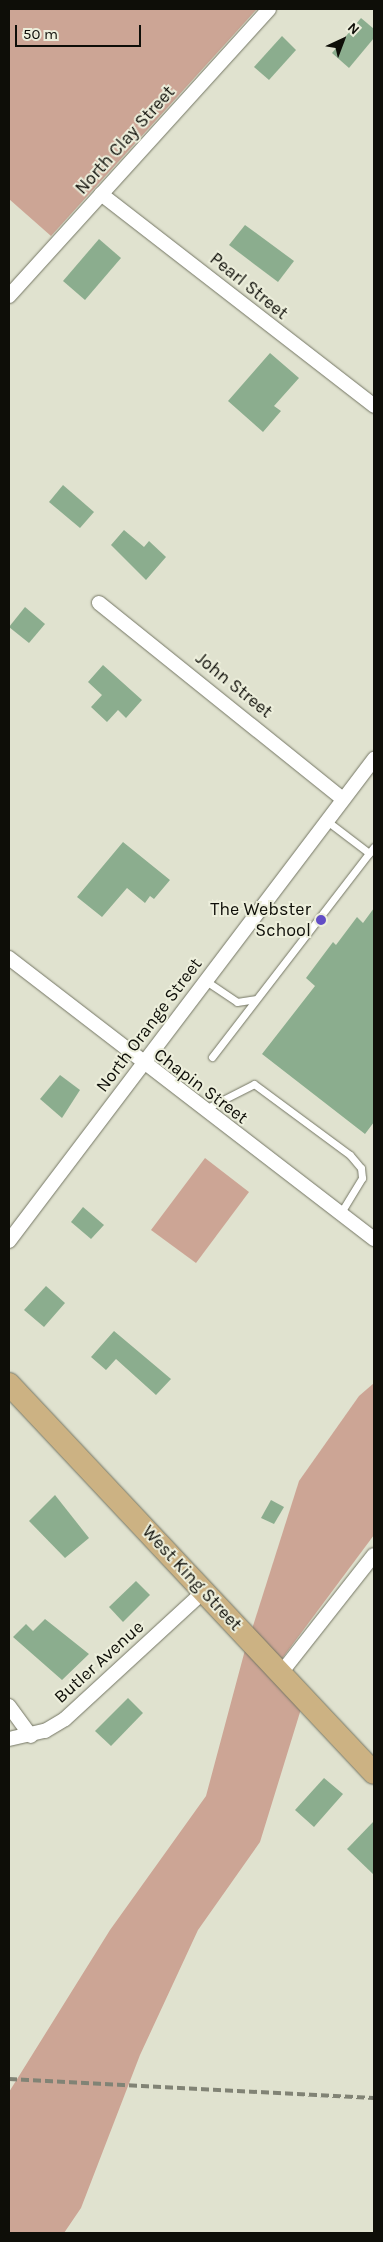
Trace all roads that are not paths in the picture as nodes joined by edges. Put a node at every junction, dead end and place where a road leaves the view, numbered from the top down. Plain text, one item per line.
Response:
1 (270, 9) edge
2 (101, 194) junction
3 (9, 296) edge
4 (374, 406) edge
5 (99, 603) dead end
6 (374, 759) edge
7 (343, 799) junction
8 (327, 821) junction
9 (374, 847) edge
10 (369, 853) junction
11 (9, 958) edge
12 (206, 981) junction
13 (258, 997) junction
14 (212, 1057) dead end
15 (143, 1065) junction
16 (202, 1110) junction
17 (340, 1214) junction
18 (374, 1239) edge
19 (9, 1241) edge
20 (9, 1384) edge
21 (374, 1555) edge
22 (204, 1591) junction
23 (281, 1673) junction
24 (9, 1706) edge
25 (31, 1736) junction
26 (9, 1739) edge
27 (374, 1772) edge

1 - 2 street, North Clay Street
2 - 3 street, North Clay Street
2 - 4 street, Pearl Street
5 - 7 street, John Street
6 - 7 street, North Orange Street
7 - 8 street, North Orange Street
8 - 10 lane
8 - 12 street, North Orange Street
9 - 10 lane
10 - 13 lane
11 - 15 street, Chapin Street
12 - 13 lane
12 - 15 street, North Orange Street
13 - 14 lane
15 - 16 street, Chapin Street
15 - 19 street, North Orange Street
16 - 17 street, Chapin Street
16 - 17 lane
17 - 18 street, Chapin Street
20 - 22 main road, West King Street
21 - 23 street
22 - 23 main road, West King Street
22 - 25 street, Butler Avenue
23 - 27 main road, West King Street
24 - 25 street
25 - 26 street, Butler Avenue

